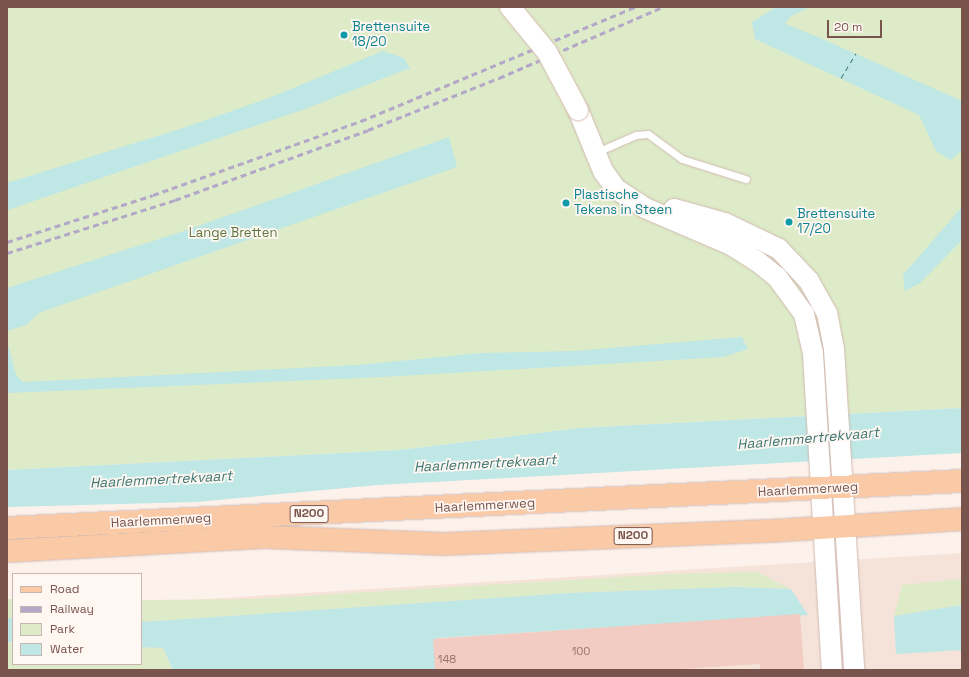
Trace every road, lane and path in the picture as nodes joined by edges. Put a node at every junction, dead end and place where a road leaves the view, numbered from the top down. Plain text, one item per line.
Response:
1 (510, 7) edge
2 (597, 154) junction
3 (746, 179) dead end
4 (843, 478) junction
5 (821, 479) junction
6 (962, 481) edge
7 (962, 519) edge
8 (845, 526) junction
9 (7, 528) edge
10 (823, 528) junction
11 (7, 551) edge
12 (832, 670) edge
13 (854, 670) edge

1 - 2 street, bridge
2 - 3 lane
2 - 4 street
2 - 5 street
4 - 5 main road, Haarlemmerweg / N200
4 - 6 main road, Haarlemmerweg / N200
4 - 8 street
5 - 9 main road, Haarlemmerweg / N200
5 - 10 street
7 - 8 main road, Haarlemmerweg / N200
8 - 10 main road, Haarlemmerweg / N200
8 - 13 street
10 - 11 main road, Haarlemmerweg / N200
10 - 12 street

